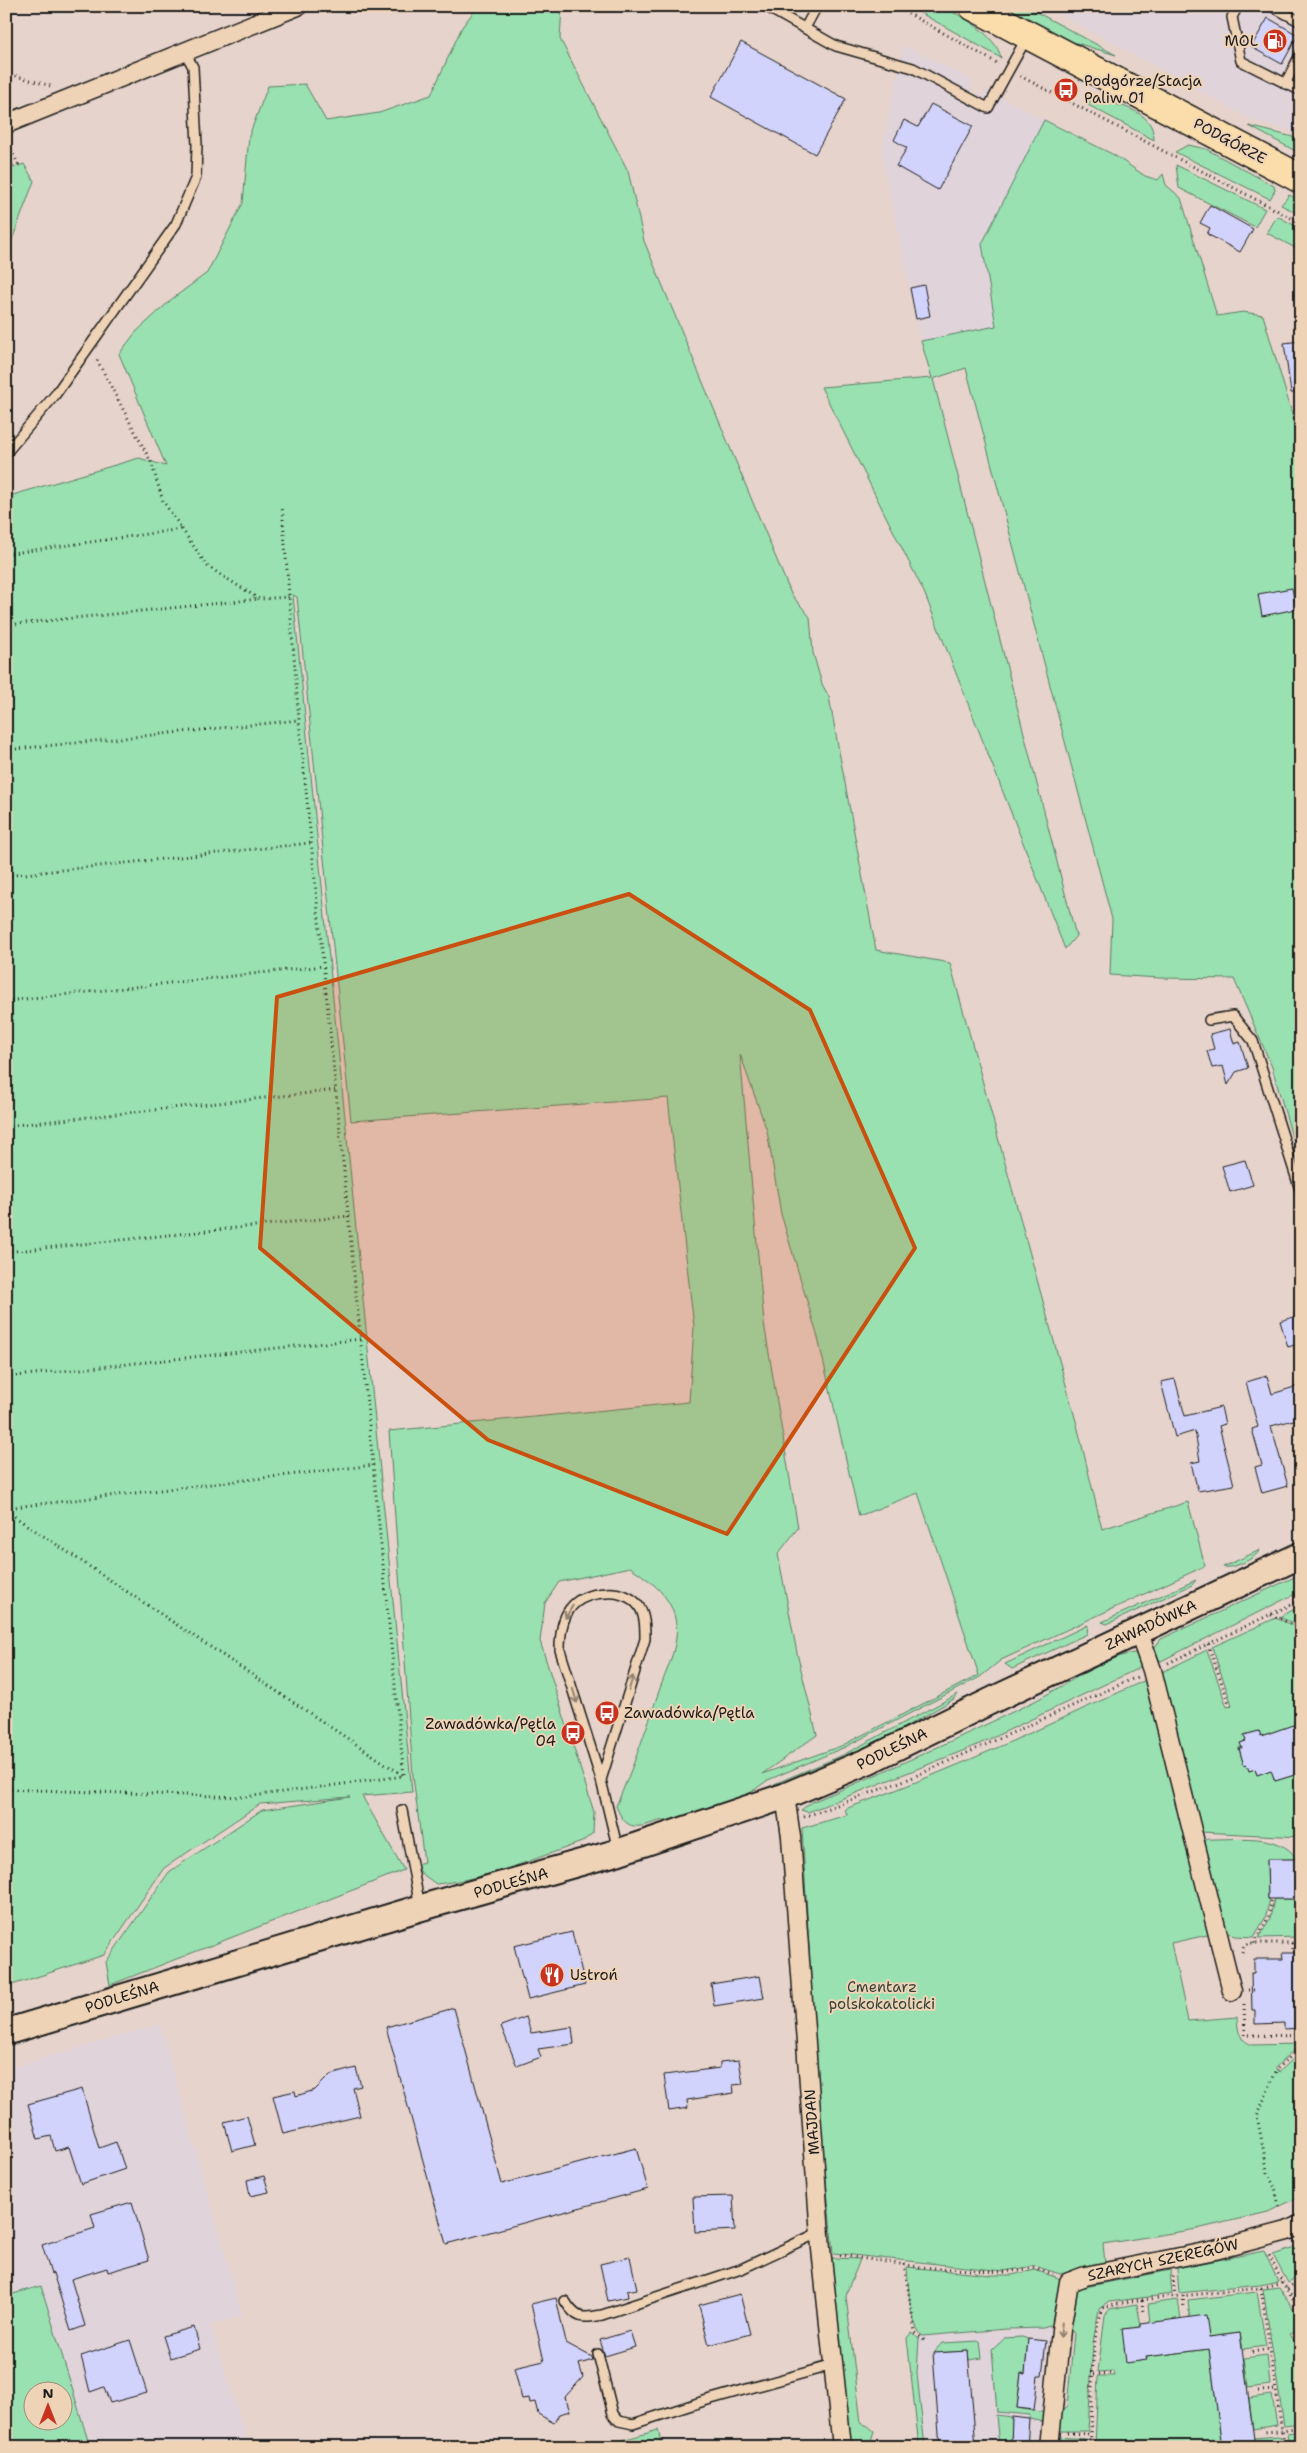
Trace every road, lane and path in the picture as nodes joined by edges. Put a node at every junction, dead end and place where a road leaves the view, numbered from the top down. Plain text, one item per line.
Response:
1 (298, 6) edge
2 (765, 6) edge
3 (817, 6) edge
4 (894, 6) edge
5 (973, 6) edge
6 (1238, 6) edge
7 (1270, 6) edge
8 (1301, 22) edge
9 (805, 28) junction
10 (1028, 35) junction
11 (185, 52) junction
12 (1301, 53) edge
13 (1009, 70) junction
14 (6, 73) edge
15 (1286, 84) junction
16 (1301, 91) edge
17 (83, 95) junction
18 (6, 124) edge
19 (6, 141) edge
20 (8, 168) dead end
21 (1301, 179) edge
22 (1301, 223) edge
23 (90, 346) junction
24 (6, 453) edge
25 (282, 507) dead end
26 (182, 529) junction
27 (6, 554) edge
28 (289, 597) junction
29 (259, 599) junction
30 (6, 625) edge
31 (298, 720) junction
32 (6, 750) edge
33 (310, 843) junction
34 (6, 876) edge
35 (324, 966) junction
36 (6, 1002) edge
37 (1209, 1020) dead end
38 (337, 1090) junction
39 (6, 1126) edge
40 (1301, 1193) edge
41 (350, 1216) junction
42 (6, 1252) edge
43 (362, 1339) junction
44 (6, 1377) edge
45 (374, 1465) junction
46 (6, 1510) edge
47 (1301, 1555) edge
48 (1301, 1600) edge
49 (1271, 1615) junction
50 (1301, 1628) edge
51 (1138, 1630) junction
52 (1208, 1644) junction
53 (1152, 1670) junction
54 (1001, 1696) joint
55 (1230, 1706) dead end
56 (404, 1776) junction
57 (601, 1780) junction
58 (6, 1789) edge
59 (786, 1796) junction
60 (402, 1810) dead end
61 (799, 1819) dead end
62 (618, 1852) junction
63 (1272, 1899) dead end
64 (420, 1908) junction
65 (6, 1931) edge
66 (1254, 1943) junction
67 (1292, 1943) junction
68 (1301, 1943) edge
69 (1292, 1953) dead end
70 (1242, 1958) dead end
71 (6, 1973) edge
72 (1257, 1990) dead end
73 (1239, 1993) junction
74 (6, 2032) edge
75 (1301, 2036) edge
76 (1301, 2047) edge
77 (1279, 2206) dead end
78 (1301, 2224) edge
79 (820, 2232) junction
80 (1276, 2252) dead end
81 (822, 2254) junction
82 (904, 2264) junction
83 (1301, 2281) edge
84 (1069, 2282) junction
85 (1282, 2282) junction
86 (1261, 2288) junction
87 (1287, 2289) junction
88 (1183, 2295) junction
89 (1142, 2300) junction
90 (565, 2301) dead end
91 (1298, 2307) dead end
92 (1184, 2309) dead end
93 (1143, 2314) dead end
94 (925, 2341) dead end
95 (1270, 2349) junction
96 (1252, 2352) dead end
97 (598, 2354) dead end
98 (833, 2366) junction
99 (1114, 2373) dead end
100 (1094, 2374) junction
101 (1276, 2390) junction
102 (1258, 2391) dead end
103 (1301, 2428) edge
104 (1282, 2431) junction
105 (1263, 2432) dead end
106 (1091, 2434) junction
107 (1050, 2440) edge
108 (842, 2447) edge
109 (1090, 2447) edge
110 (1285, 2447) edge

1 - 11 street
2 - 9 lane
3 - 9 lane
4 - 13 path
5 - 10 highway, PODGÓRZE
6 - 15 lane
7 - 8 lane
9 - 13 lane
10 - 13 lane
10 - 21 highway, PODGÓRZE
11 - 17 street
11 - 23 lane
12 - 15 lane
13 - 22 path
14 - 17 path
15 - 16 lane
17 - 18 street
19 - 20 path
23 - 24 lane
23 - 26 path
25 - 28 path
26 - 27 path
26 - 29 path
28 - 29 path
28 - 31 path
29 - 30 path
31 - 32 path
31 - 33 path
33 - 34 path
33 - 35 path
35 - 36 path
35 - 38 path
37 - 40 lane
38 - 39 path
38 - 41 path
41 - 42 path
41 - 43 path
43 - 44 path
43 - 45 path
45 - 46 path
45 - 56 path
46 - 56 path
47 - 51 main road, ZAWADÓWKA
48 - 49 path
49 - 50 path
49 - 52 path
51 - 53 street
51 - 54 main road, ZAWADÓWKA
52 - 53 path
52 - 55 path
53 - 61 path
53 - 73 street
54 - 59 main road, PODLEŚNA
56 - 58 path
57 -> 57 lane
57 - 62 lane
59 - 62 main road, PODLEŚNA
59 - 79 street, MAJDAN
60 - 64 lane
62 - 64 main road, PODLEŚNA
63 - 66 path
64 - 74 main road, PODLEŚNA
65 - 71 path
66 - 67 path
66 - 70 path
67 - 68 path
67 - 69 path
72 - 73 path
73 - 75 path
76 - 77 path
78 - 84 street, SZARYCH SZEREGÓW
79 - 81 street, MAJDAN
79 - 90 lane
80 - 85 path
81 - 82 path
81 - 98 street, MAJDAN
82 - 84 path
82 - 94 path
83 - 87 path
84 -> 107 street, SZARYCH SZEREGÓW
85 - 86 path
85 - 87 path
86 - 88 path
86 - 95 path
87 - 91 path
88 - 89 path
88 - 92 path
89 - 93 path
89 - 100 path
95 - 96 path
95 - 101 path
97 - 98 lane
98 - 108 street, MAJDAN
99 - 100 path
100 - 106 path
101 - 102 path
101 - 104 path
103 - 104 path
104 - 105 path
104 - 110 path
106 - 107 path
106 - 109 path

